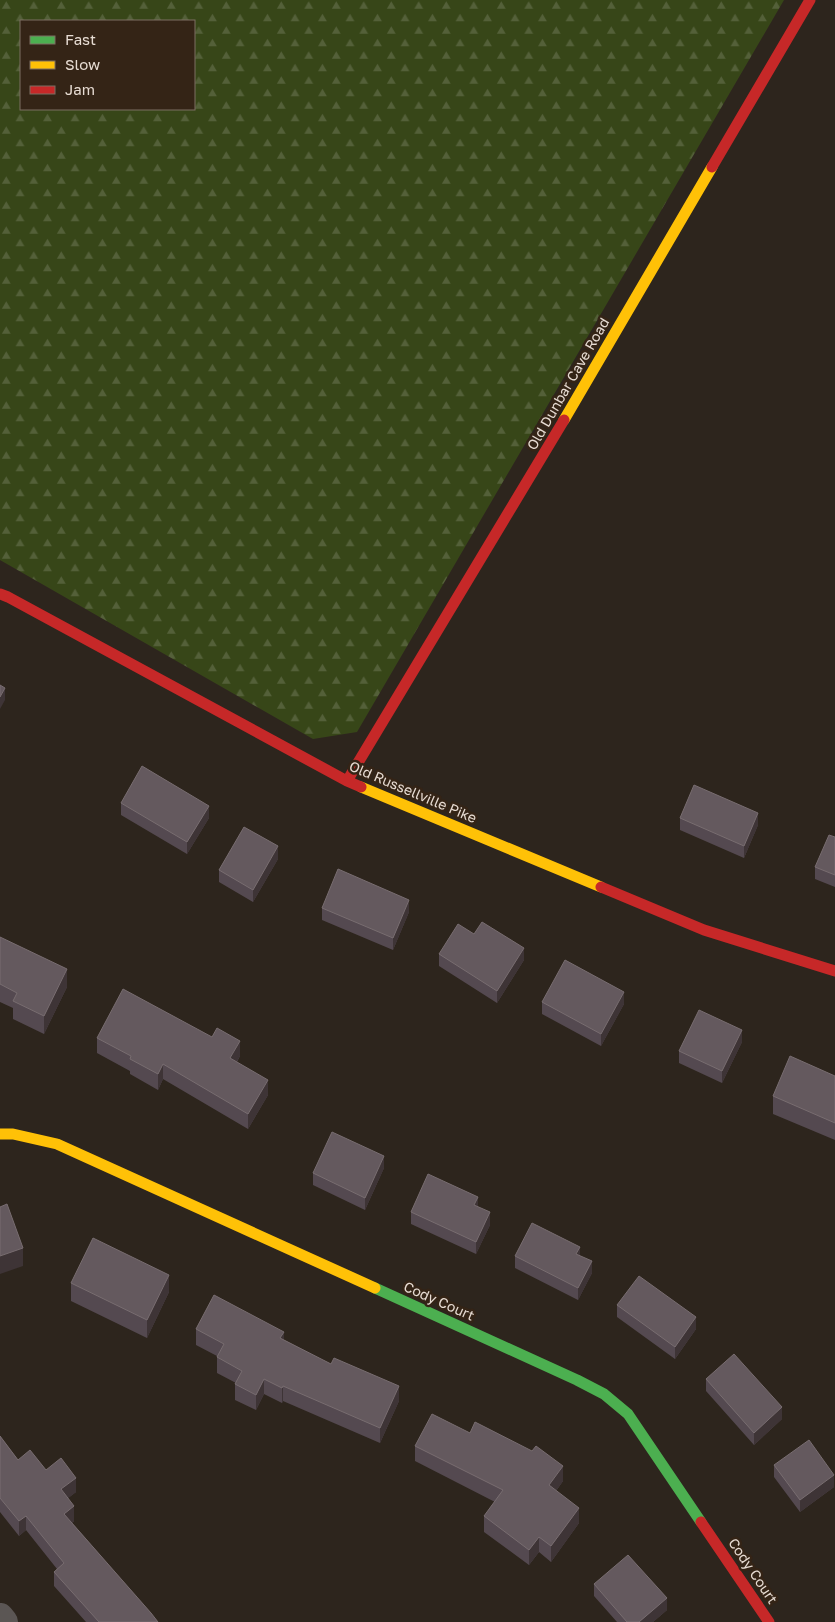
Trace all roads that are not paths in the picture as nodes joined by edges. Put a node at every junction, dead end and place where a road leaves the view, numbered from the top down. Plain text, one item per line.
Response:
1 (810, 0) edge
2 (0, 594) edge
3 (347, 781) junction
4 (835, 971) edge
5 (0, 1134) edge
6 (0, 1617) edge
7 (4, 1622) edge
8 (770, 1622) edge

1 - 3 street, Old Dunbar Cave Road
2 - 3 street, Old Russellville Pike
3 - 4 street, Old Russellville Pike
5 - 8 street, Cody Court
6 - 7 street

